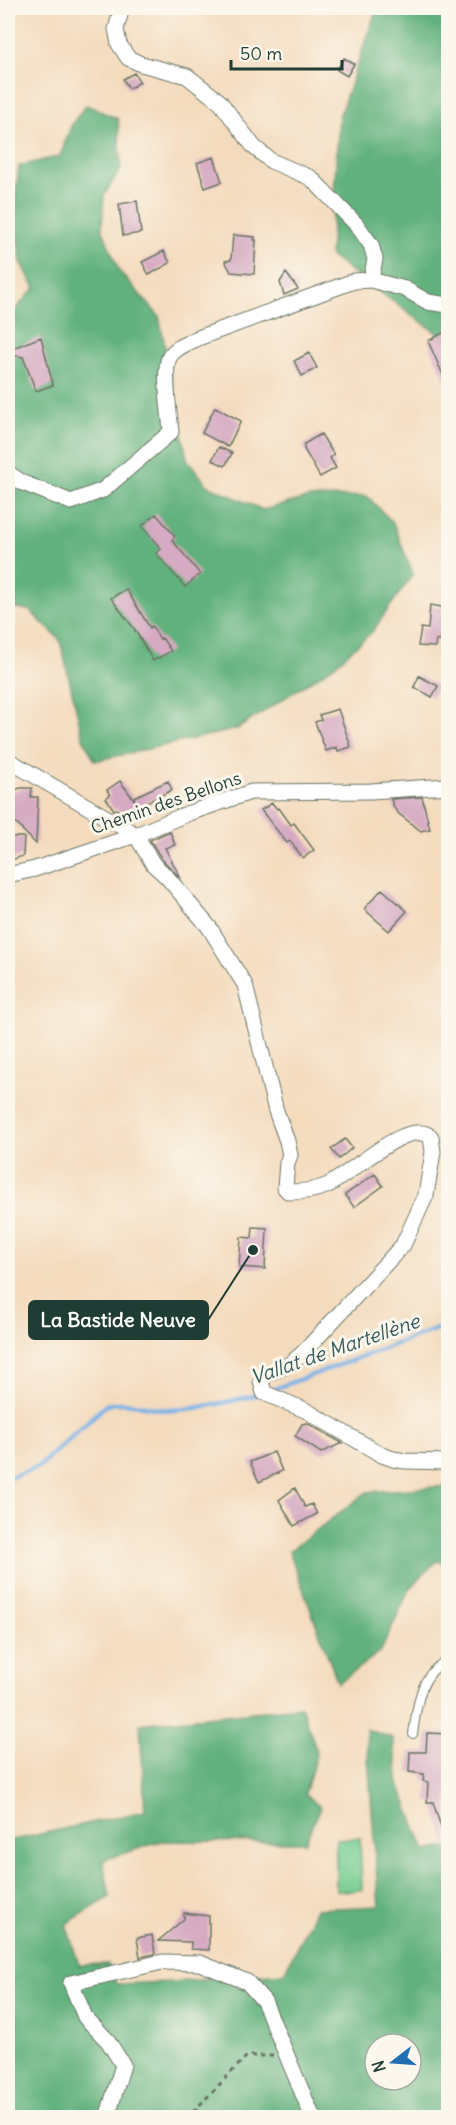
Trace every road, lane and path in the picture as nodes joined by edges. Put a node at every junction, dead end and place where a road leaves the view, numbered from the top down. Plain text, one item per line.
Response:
1 (122, 8) edge
2 (371, 280) junction
3 (448, 305) edge
4 (8, 473) edge
5 (8, 760) edge
6 (448, 786) edge
7 (136, 835) junction
8 (8, 875) edge
9 (448, 1462) edge
10 (448, 1660) edge
11 (413, 1734) dead end
12 (290, 2060) junction
13 (106, 2118) edge
14 (187, 2118) edge
15 (313, 2118) edge

1 - 2 street
2 - 3 street
2 - 4 street
5 - 7 street
6 - 7 street, Chemin des Bellons
7 - 8 street, Chemin des Bellons
7 - 9 street
10 - 11 lane
12 - 13 street
12 - 14 path
12 - 15 street

